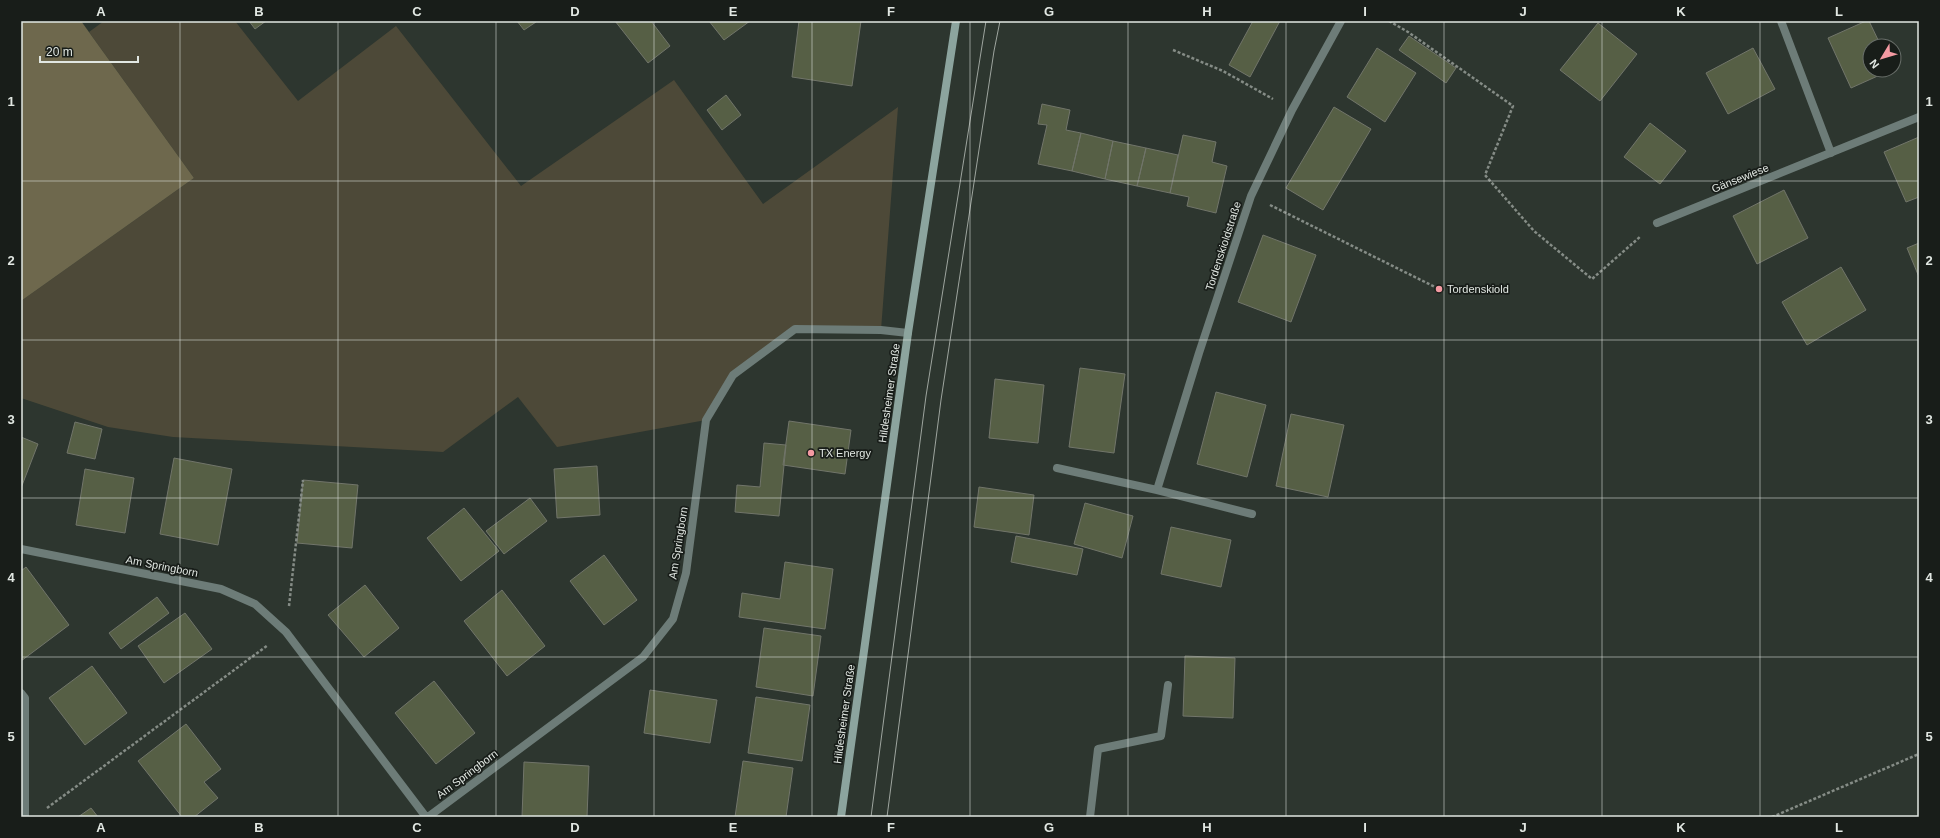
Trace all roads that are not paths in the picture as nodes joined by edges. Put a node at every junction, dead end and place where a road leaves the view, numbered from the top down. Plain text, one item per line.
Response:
1 (956, 21) edge
2 (1341, 21) edge
3 (1781, 21) edge
4 (1919, 117) edge
5 (1831, 152) junction
6 (1656, 223) road end
7 (908, 334) junction
8 (1057, 468) dead end
9 (1157, 490) junction
10 (1252, 514) dead end
11 (21, 549) edge
12 (1168, 685) dead end
13 (21, 693) edge
14 (25, 817) edge
15 (427, 817) edge
16 (841, 817) edge
17 (1090, 817) edge

1 - 7 street, Hildesheimer Straße
2 - 9 street, Tordenskioldstraße
3 - 5 street
4 - 5 street, Gänsewiese
5 - 6 street, Gänsewiese
7 - 15 street, Am Springborn
7 - 16 street, Hildesheimer Straße
8 - 9 street
9 - 10 street
11 - 15 street, Am Springborn
12 - 17 street
13 - 14 street

